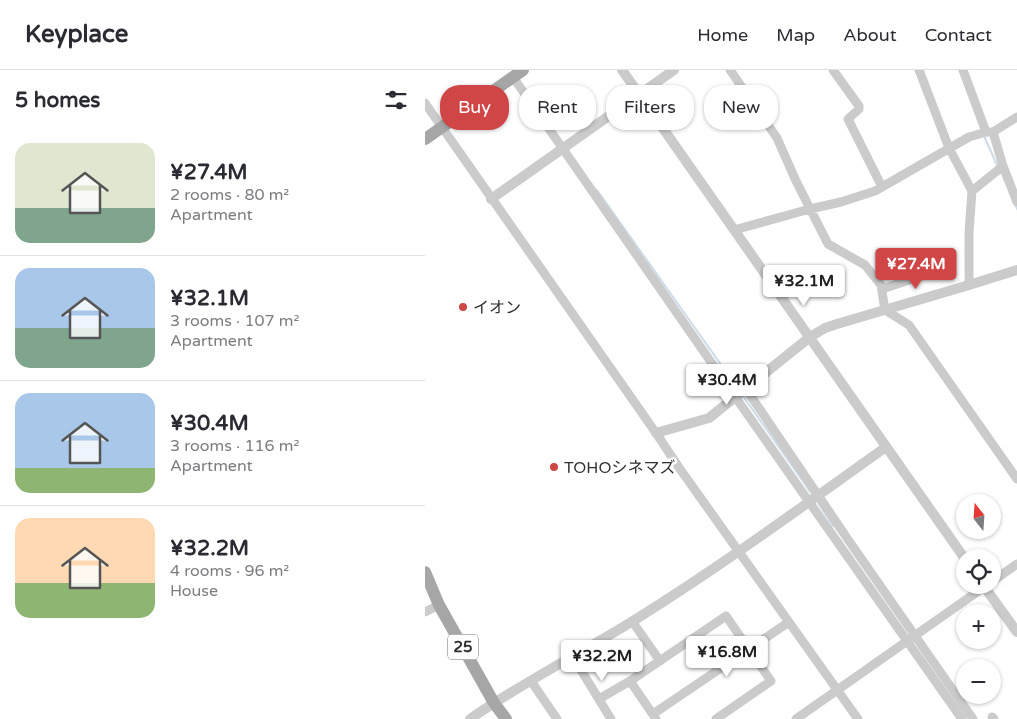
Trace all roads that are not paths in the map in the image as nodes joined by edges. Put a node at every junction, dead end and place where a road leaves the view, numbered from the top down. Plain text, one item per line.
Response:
1 (622, 70) edge
2 (674, 70) edge
3 (730, 70) edge
4 (833, 70) edge
5 (919, 70) edge
6 (963, 70) edge
7 (518, 74) edge
8 (502, 85) edge
9 (633, 85) edge
10 (652, 85) edge
11 (425, 103) edge
12 (606, 117) edge
13 (1017, 117) edge
14 (440, 124) edge
15 (440, 128) edge
16 (444, 130) edge
17 (664, 130) edge
18 (990, 132) junction
19 (425, 139) edge
20 (563, 148) junction
21 (949, 148) junction
22 (1003, 166) junction
23 (882, 187) junction
24 (972, 191) junction
25 (1016, 198) edge
26 (491, 199) junction
27 (810, 209) junction
28 (734, 230) junction
29 (943, 269) dead end
30 (1017, 270) edge
31 (969, 285) junction
32 (881, 289) junction
33 (885, 310) junction
34 (809, 337) junction
35 (746, 389) junction
36 (735, 398) junction
37 (657, 433) junction
38 (887, 447) junction
39 (1017, 479) edge
40 (814, 498) junction
41 (958, 549) edge
42 (738, 551) junction
43 (1017, 564) edge
44 (425, 572) edge
45 (1001, 575) edge
46 (973, 594) edge
47 (993, 594) edge
48 (439, 605) junction
49 (425, 612) edge
50 (632, 621) junction
51 (789, 622) junction
52 (1017, 632) edge
53 (911, 638) junction
54 (749, 649) junction
55 (573, 657) junction
56 (660, 660) junction
57 (531, 681) junction
58 (629, 681) junction
59 (837, 690) junction
60 (599, 698) junction
61 (494, 703) junction
62 (654, 717) edge
63 (470, 719) edge
64 (506, 719) edge
65 (557, 719) edge
66 (611, 719) edge
67 (716, 719) edge
68 (796, 719) edge
69 (858, 719) edge
70 (962, 719) edge
71 (973, 719) edge

1 - 9 street
2 - 10 street
3 - 27 street
4 - 23 street
5 - 21 street
6 - 18 street
7 - 8 main road
7 - 20 street
11 - 14 street
12 - 20 street
13 - 18 street
15 - 19 main road
16 - 26 street
17 - 28 street
18 - 21 street
18 - 22 street
20 - 26 street
20 - 36 street
21 - 23 street
21 - 24 street
22 - 24 street
22 - 25 street
23 - 27 street
24 - 31 street
26 - 37 street
27 - 28 street
27 - 32 street
28 - 34 street
29 - 32 street
30 - 31 street
31 - 33 street
32 - 33 street
33 - 34 street
33 - 39 street
34 - 35 street
34 - 38 street
35 - 36 street
35 - 40 street
36 - 37 street
36 - 40 street
37 - 42 street
38 - 40 street
38 - 41 street
40 - 42 street
40 - 53 street
42 - 50 street
42 - 51 street
43 - 45 street
44 - 48 main road, 25
46 - 53 street
47 - 52 street
48 - 49 street
48 - 61 main road, 25
50 - 55 street
50 - 56 street
51 - 54 street
51 - 59 street
53 - 59 street
53 - 70 street
53 - 71 street
54 - 56 street
54 - 62 street
54 - 67 street
55 - 57 street
55 - 60 street
56 - 58 street
57 - 61 street
57 - 65 street
58 - 60 street
58 - 62 street
59 - 68 street
59 - 69 street
60 - 66 street
61 - 63 street
61 - 64 main road, 25

